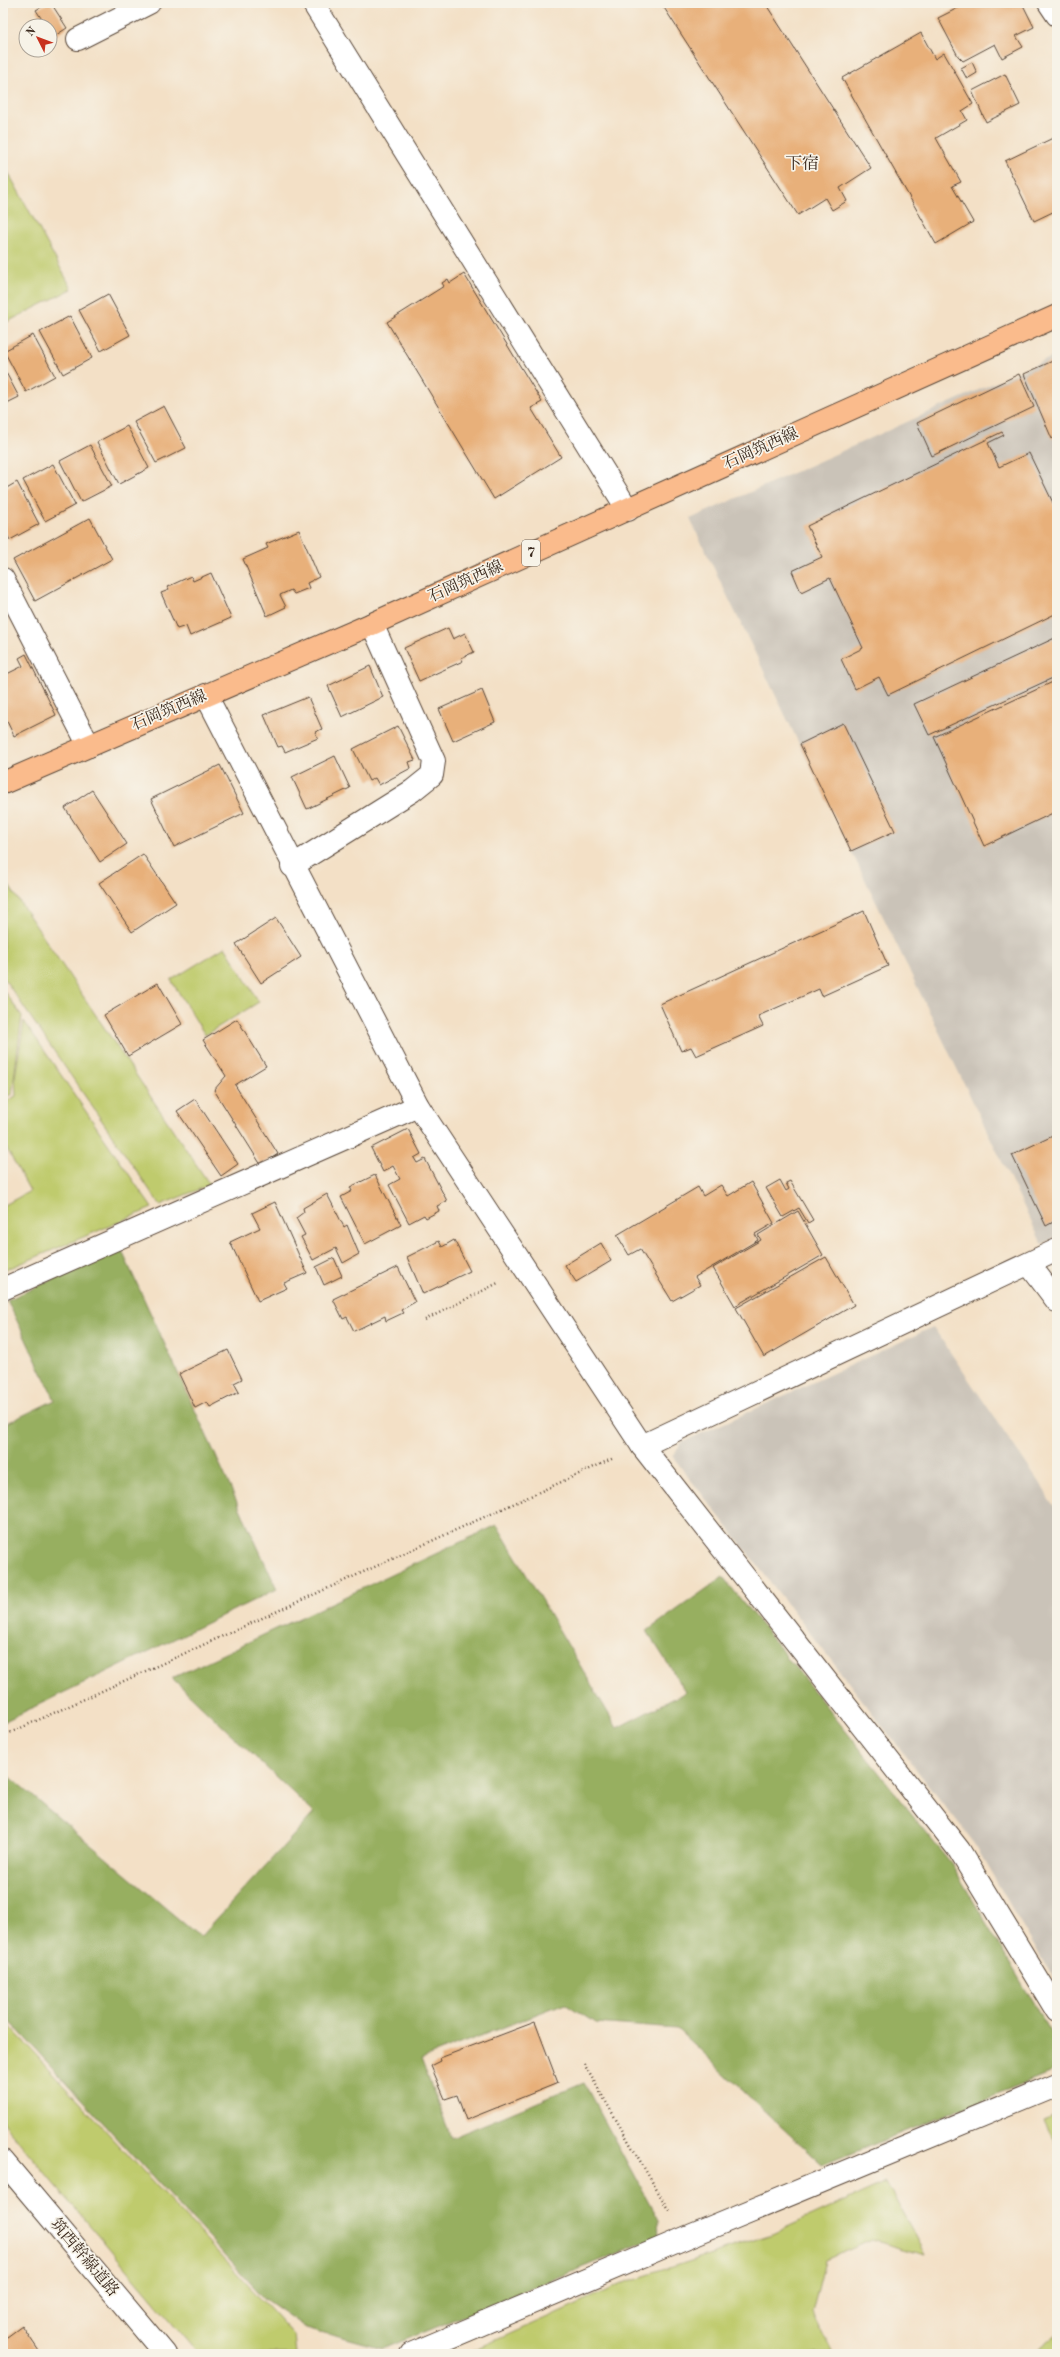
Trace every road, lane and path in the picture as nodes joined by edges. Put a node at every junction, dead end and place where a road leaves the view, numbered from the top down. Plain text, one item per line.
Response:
1 (149, 3) edge
2 (313, 3) edge
3 (1049, 3) edge
4 (1057, 15) edge
5 (78, 39) dead end
6 (1057, 316) edge
7 (628, 510) junction
8 (3, 579) edge
9 (372, 624) junction
10 (206, 696) junction
11 (89, 746) junction
12 (3, 783) edge
13 (292, 866) junction
14 (418, 1106) junction
15 (1057, 1250) edge
16 (1029, 1264) junction
17 (525, 1268) junction
18 (3, 1289) edge
19 (1057, 1300) edge
20 (425, 1320) dead end
21 (642, 1446) junction
22 (3, 1736) edge
23 (1057, 2011) edge
24 (584, 2064) dead end
25 (1057, 2084) edge
26 (3, 2161) edge
27 (685, 2238) junction
28 (165, 2354) edge
29 (411, 2354) edge

1 - 5 street
2 - 7 street
3 - 4 street
6 - 7 main road, 石岡筑西線 / 7
7 - 9 main road, 石岡筑西線 / 7
8 - 11 street
9 - 10 main road, 石岡筑西線 / 7
9 - 13 street
10 - 11 main road, 石岡筑西線 / 7
10 - 13 street
11 - 12 main road, 石岡筑西線 / 7
13 - 14 street
14 - 17 street
14 - 18 street
15 - 16 street
16 - 19 street
16 - 21 street
17 - 20 path
17 - 21 street
21 - 22 path
21 - 23 street
24 - 27 path
25 - 27 street
26 - 28 street, 筑西幹線道路
27 - 29 street

